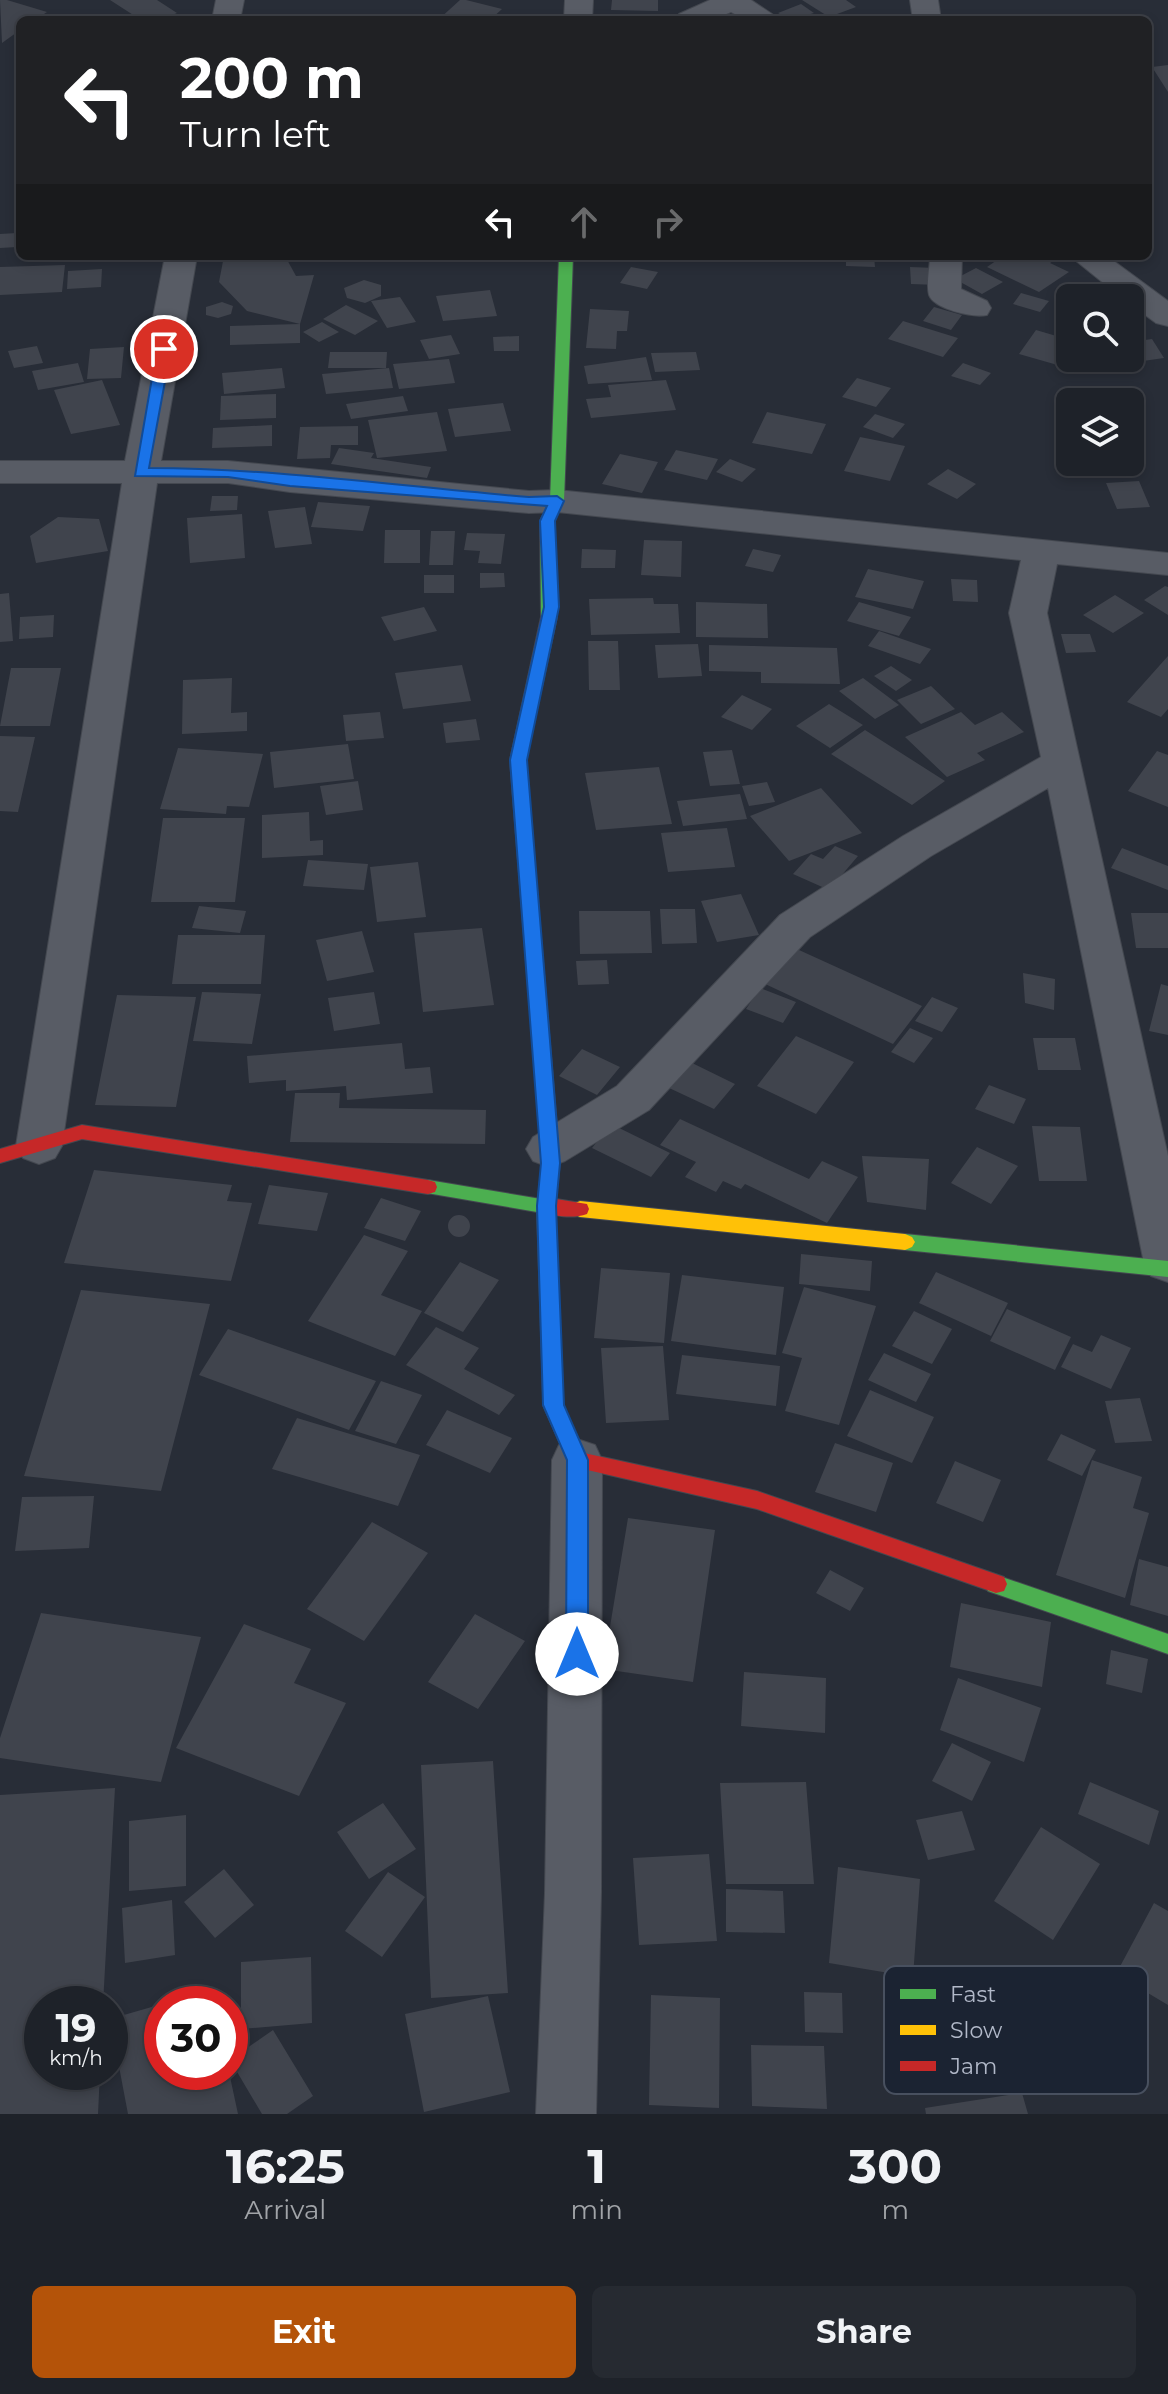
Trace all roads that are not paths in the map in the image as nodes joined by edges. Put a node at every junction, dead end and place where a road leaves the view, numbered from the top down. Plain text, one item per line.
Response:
1 (732, 0) edge
2 (698, 16) edge
3 (760, 16) edge
4 (180, 260) edge
5 (566, 260) edge
6 (946, 260) edge
7 (1091, 260) edge
8 (975, 308) dead end
9 (1168, 316) edge
10 (0, 472) edge
11 (141, 472) junction
12 (557, 501) junction
13 (1041, 551) junction
14 (1168, 564) edge
15 (1062, 762) junction
16 (39, 1146) junction
17 (549, 1149) junction
18 (0, 1156) edge
19 (546, 1206) junction
20 (1168, 1266) edge
21 (577, 1460) junction
22 (1168, 1644) edge
23 (566, 2114) edge

1 - 2 street
1 - 3 street
4 - 11 street
5 - 12 street
6 - 8 street
7 - 9 street
10 - 11 street
11 - 12 street
11 - 16 street
12 - 13 street
12 - 17 street
13 - 14 street
13 - 15 street
15 - 17 street
15 - 20 street
16 - 18 street
16 - 19 street
17 - 19 street
19 - 20 street
19 - 21 street
21 - 22 street
21 - 23 street

